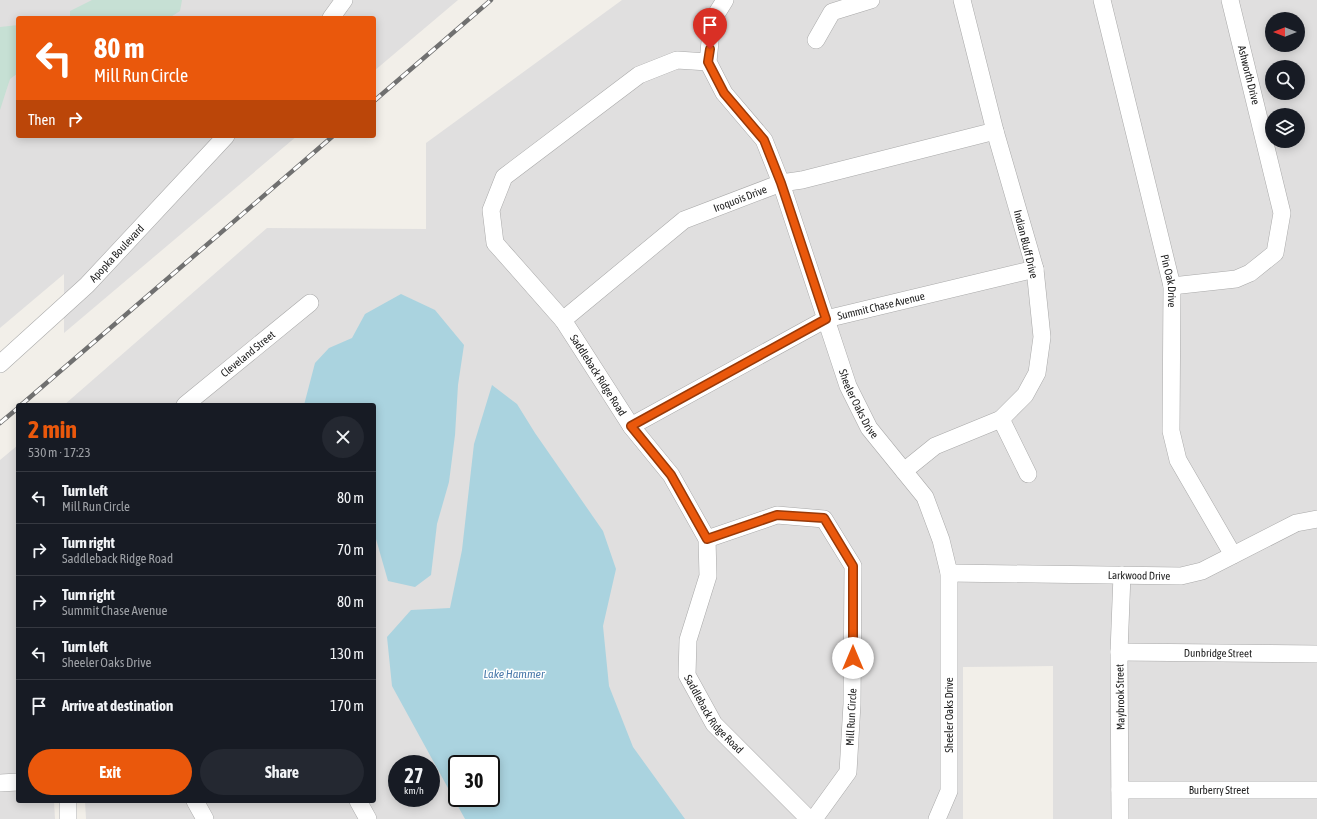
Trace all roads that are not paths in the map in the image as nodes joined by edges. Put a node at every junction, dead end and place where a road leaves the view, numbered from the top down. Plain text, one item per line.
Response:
1 (344, 0) edge
2 (725, 0) edge
3 (872, 0) edge
4 (962, 0) edge
5 (1102, 0) edge
6 (1230, 0) edge
7 (332, 16) edge
8 (816, 40) dead end
9 (708, 62) junction
10 (995, 131) junction
11 (224, 138) edge
12 (781, 183) junction
13 (1035, 269) junction
14 (1172, 286) junction
15 (310, 303) dead end
16 (826, 319) junction
17 (563, 320) junction
18 (0, 364) edge
19 (187, 403) edge
20 (1000, 419) junction
21 (631, 426) junction
22 (904, 471) junction
23 (1028, 474) dead end
24 (1317, 520) edge
25 (707, 539) junction
26 (1233, 555) junction
27 (949, 573) junction
28 (1122, 575) junction
29 (1119, 652) junction
30 (1317, 654) edge
31 (0, 782) edge
32 (16, 782) edge
33 (1120, 790) junction
34 (1317, 790) edge
35 (68, 803) edge
36 (196, 803) edge
37 (359, 803) edge
38 (68, 819) edge
39 (205, 819) edge
40 (368, 819) edge
41 (809, 819) edge
42 (814, 819) edge
43 (937, 819) edge
44 (1120, 819) edge

1 - 7 street
2 - 9 street
3 - 8 street
4 - 10 street, Indian Bluff Drive
5 - 14 street, Pin Oak Drive
6 - 14 street, Ashworth Drive
9 - 12 street, Sheeler Oaks Drive
9 - 17 street, Saddleback Ridge Road
10 - 12 street, Iroquois Drive
10 - 13 street, Indian Bluff Drive
11 - 18 street, Apopka Boulevard
12 - 16 street, Sheeler Oaks Drive
12 - 17 street, Iroquois Drive
13 - 16 street, Summit Chase Avenue
13 - 20 street, Indian Bluff Drive
14 - 26 street, Pin Oak Drive
15 - 19 street, Cleveland Street
16 - 21 street, Summit Chase Avenue
16 - 22 street, Sheeler Oaks Drive
17 - 21 street, Saddleback Ridge Road
20 - 22 street, Indian Bluff Drive
20 - 23 street
21 - 25 street, Saddleback Ridge Road
22 - 27 street, Sheeler Oaks Drive
24 - 26 street, Larkwood Drive
25 - 41 street, Saddleback Ridge Road
25 - 42 street, Mill Run Circle
26 - 28 street, Larkwood Drive
27 - 28 street, Larkwood Drive
27 - 43 street, Sheeler Oaks Drive
28 - 29 street, Maybrook Street
29 - 30 street, Dunbridge Street
29 - 33 street, Maybrook Street
31 - 32 street
33 - 34 street, Burberry Street
33 - 44 street, Maybrook Street
35 - 38 street
36 - 39 street
37 - 40 street

